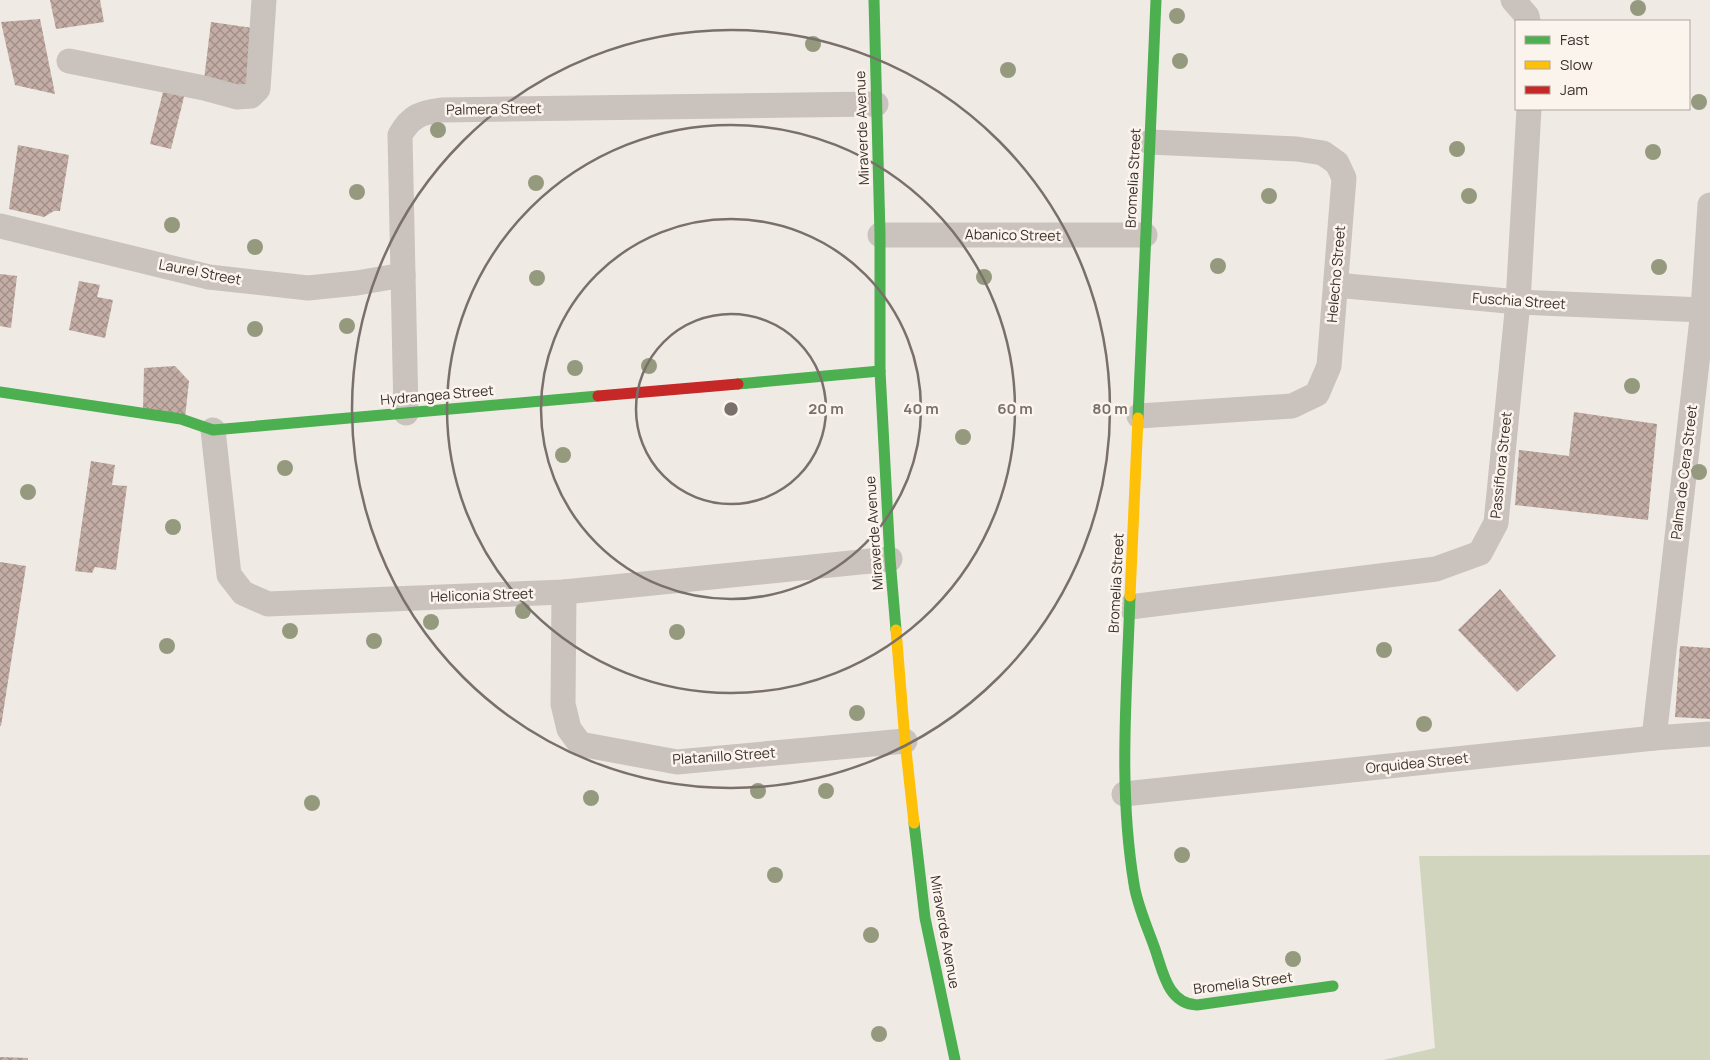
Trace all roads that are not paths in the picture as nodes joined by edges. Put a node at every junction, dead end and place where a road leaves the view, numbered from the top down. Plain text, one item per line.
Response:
1 (264, 0) edge
2 (874, 0) edge
3 (1156, 0) edge
4 (1513, 0) edge
5 (1528, 20) edge
6 (69, 61) dead end
7 (876, 104) junction
8 (1529, 110) edge
9 (1150, 142) junction
10 (1710, 205) edge
11 (0, 226) edge
12 (880, 235) junction
13 (1145, 235) junction
14 (403, 275) junction
15 (1336, 286) junction
16 (1518, 302) junction
17 (1703, 310) junction
18 (880, 371) junction
19 (0, 392) edge
20 (406, 413) junction
21 (1139, 416) junction
22 (213, 430) junction
23 (890, 559) junction
24 (564, 592) junction
25 (1130, 608) junction
26 (1710, 734) edge
27 (1654, 738) junction
28 (905, 741) junction
29 (1124, 794) junction
30 (1333, 986) dead end
31 (955, 1060) edge

1 - 6 street
2 - 7 street, Miraverde Avenue
3 - 9 street, Bromelia Street
4 - 5 street
7 - 12 street, Miraverde Avenue
7 - 14 street, Palmera Street
8 - 16 street, Passiflora Street
9 - 13 street, Bromelia Street
9 - 15 street, Helecho Street
10 - 17 street, Palma de Cera Street
11 - 14 street, Laurel Street
12 - 13 street, Abanico Street
12 - 18 street, Miraverde Avenue
13 - 21 street, Bromelia Street
14 - 20 street, Palmera Street
15 - 16 street, Fuschia Street
15 - 21 street, Helecho Street
16 - 17 street, Fuschia Street
16 - 25 street, Passiflora Street
17 - 27 street, Palma de Cera Street
18 - 20 street, Hydrangea Street
18 - 23 street, Miraverde Avenue
19 - 22 street, Hydrangea Street
20 - 22 street, Hydrangea Street
21 - 25 street, Bromelia Street
22 - 24 street, Heliconia Street
23 - 24 street, Heliconia Street
23 - 28 street, Miraverde Avenue
24 - 28 street, Platanillo Street
25 - 29 street, Bromelia Street
26 - 27 street, Orquidea Street
27 - 29 street, Orquidea Street
28 - 31 street, Miraverde Avenue
29 - 30 street, Bromelia Street

